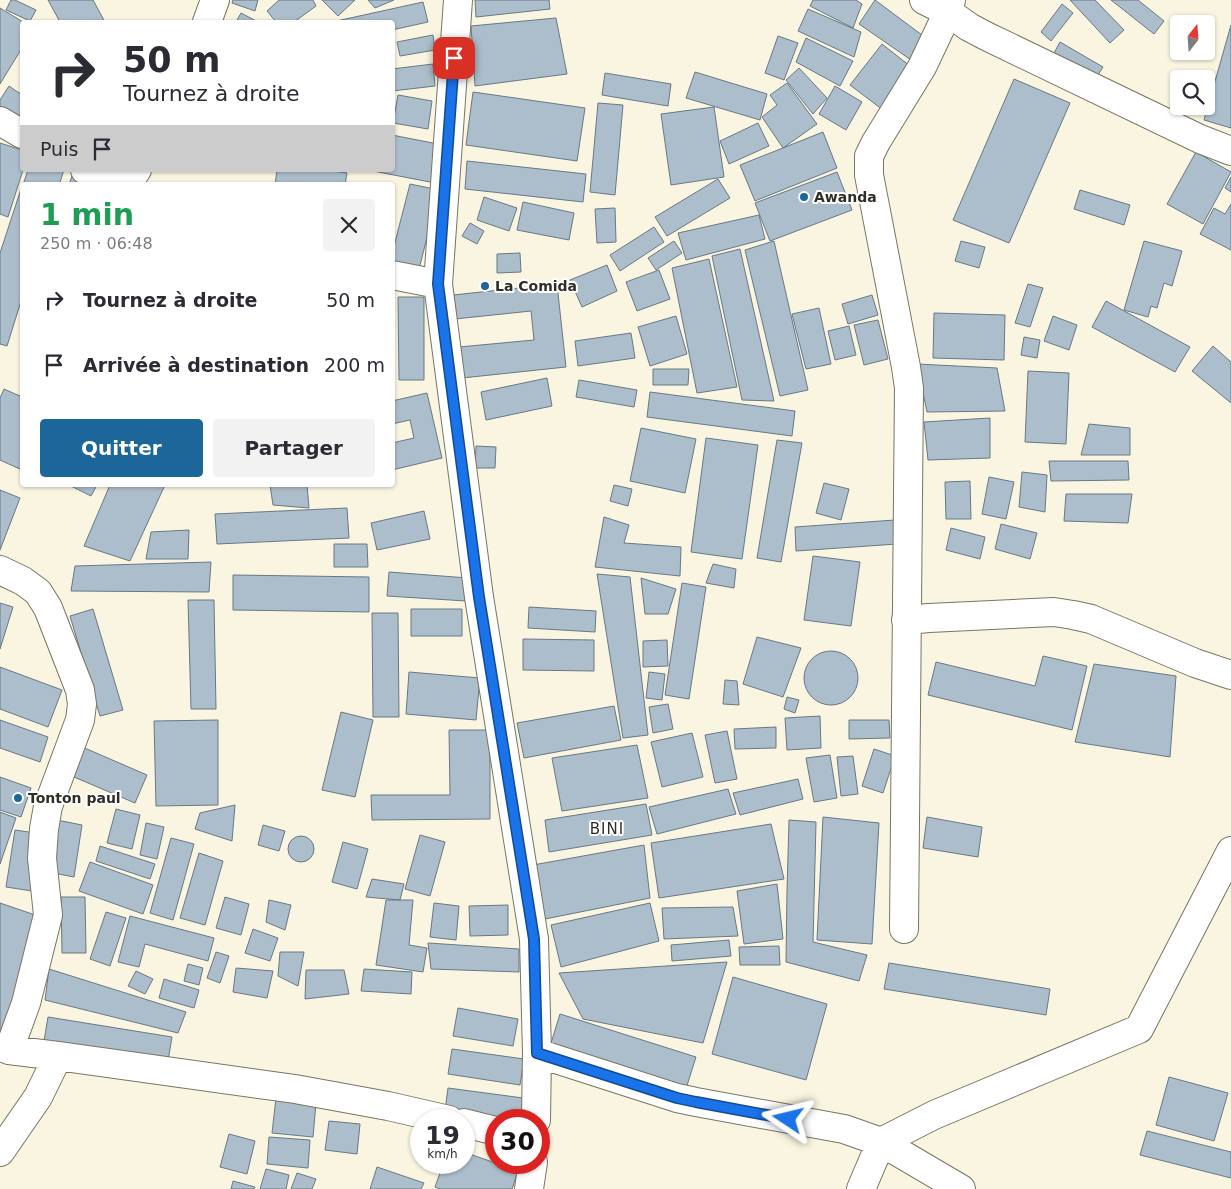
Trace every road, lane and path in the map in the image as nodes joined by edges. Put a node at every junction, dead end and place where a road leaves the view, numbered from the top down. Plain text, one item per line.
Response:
1 (215, 0) edge
2 (458, 0) edge
3 (924, 0) edge
4 (950, 6) edge
5 (208, 20) edge
6 (0, 121) edge
7 (20, 133) edge
8 (1231, 151) edge
9 (89, 172) edge
10 (107, 182) edge
11 (395, 276) edge
12 (438, 284) junction
13 (0, 570) edge
14 (906, 620) junction
15 (1231, 675) edge
16 (1231, 851) edge
17 (904, 929) dead end
18 (4, 1049) edge
19 (537, 1053) junction
20 (58, 1056) junction
21 (536, 1109) edge
22 (410, 1111) edge
23 (881, 1142) junction
24 (0, 1152) edge
25 (532, 1174) edge
26 (530, 1189) edge
27 (861, 1189) edge
28 (961, 1189) edge

1 - 5 street
2 - 12 street
3 - 4 street
4 - 8 street
4 - 14 street
6 - 7 street
9 - 10 street
11 - 12 street
12 - 19 street
13 - 18 street
14 - 15 street
14 - 17 street
16 - 23 street
18 - 20 street
19 - 21 street
19 - 23 street
20 - 22 street
20 - 24 street
23 - 27 street
23 - 28 street
25 - 26 street

